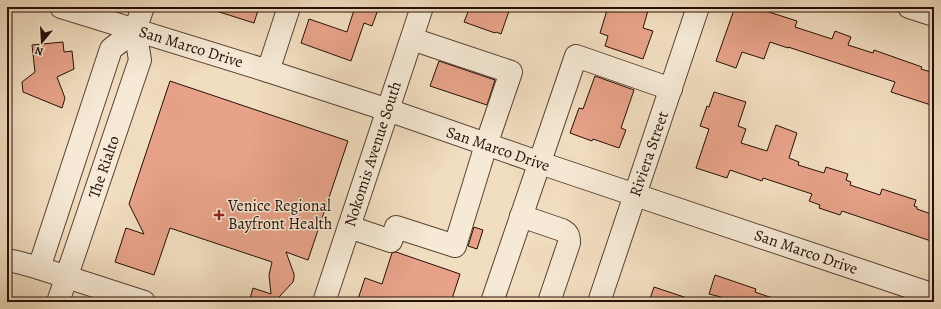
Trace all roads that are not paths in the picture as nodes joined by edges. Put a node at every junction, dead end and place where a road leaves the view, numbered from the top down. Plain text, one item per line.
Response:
1 (61, 7) edge
2 (143, 7) edge
3 (289, 7) edge
4 (422, 7) edge
5 (698, 7) edge
6 (910, 7) edge
7 (934, 15) edge
8 (135, 30) junction
9 (412, 39) junction
10 (268, 71) junction
11 (671, 90) junction
12 (94, 101) junction
13 (388, 110) junction
14 (112, 142) junction
15 (486, 145) junction
16 (539, 163) junction
17 (635, 194) junction
18 (521, 216) junction
19 (349, 226) junction
20 (7, 260) edge
21 (39, 268) junction
22 (66, 277) junction
23 (934, 295) edge
24 (58, 302) edge
25 (144, 302) edge
26 (324, 302) edge
27 (492, 302) edge
28 (549, 302) edge
29 (599, 302) edge

1 - 8 street, San Marco Drive
2 - 8 street, The Rialto
3 - 10 street
4 - 9 street, Nokomis Avenue South
5 - 11 street, Riviera Street
6 - 7 street
8 - 10 street, San Marco Drive
8 - 12 street, The Rialto
8 - 14 street, The Rialto
9 - 13 street, Nokomis Avenue South
9 - 15 street
10 - 13 street, San Marco Drive
11 - 16 street
11 - 17 street, Riviera Street
12 - 14 street
12 - 21 street, The Rialto
13 - 15 street, San Marco Drive
13 - 19 street, Nokomis Avenue South
14 - 22 street, The Rialto
15 - 16 street, San Marco Drive
15 - 19 street
16 - 17 street, San Marco Drive
16 - 18 street
17 - 23 street, San Marco Drive
17 - 29 street, Riviera Street
18 - 27 street
18 - 28 street
19 - 26 street, Nokomis Avenue South
20 - 21 street
21 - 22 street
22 - 24 street, The Rialto
22 - 25 street

